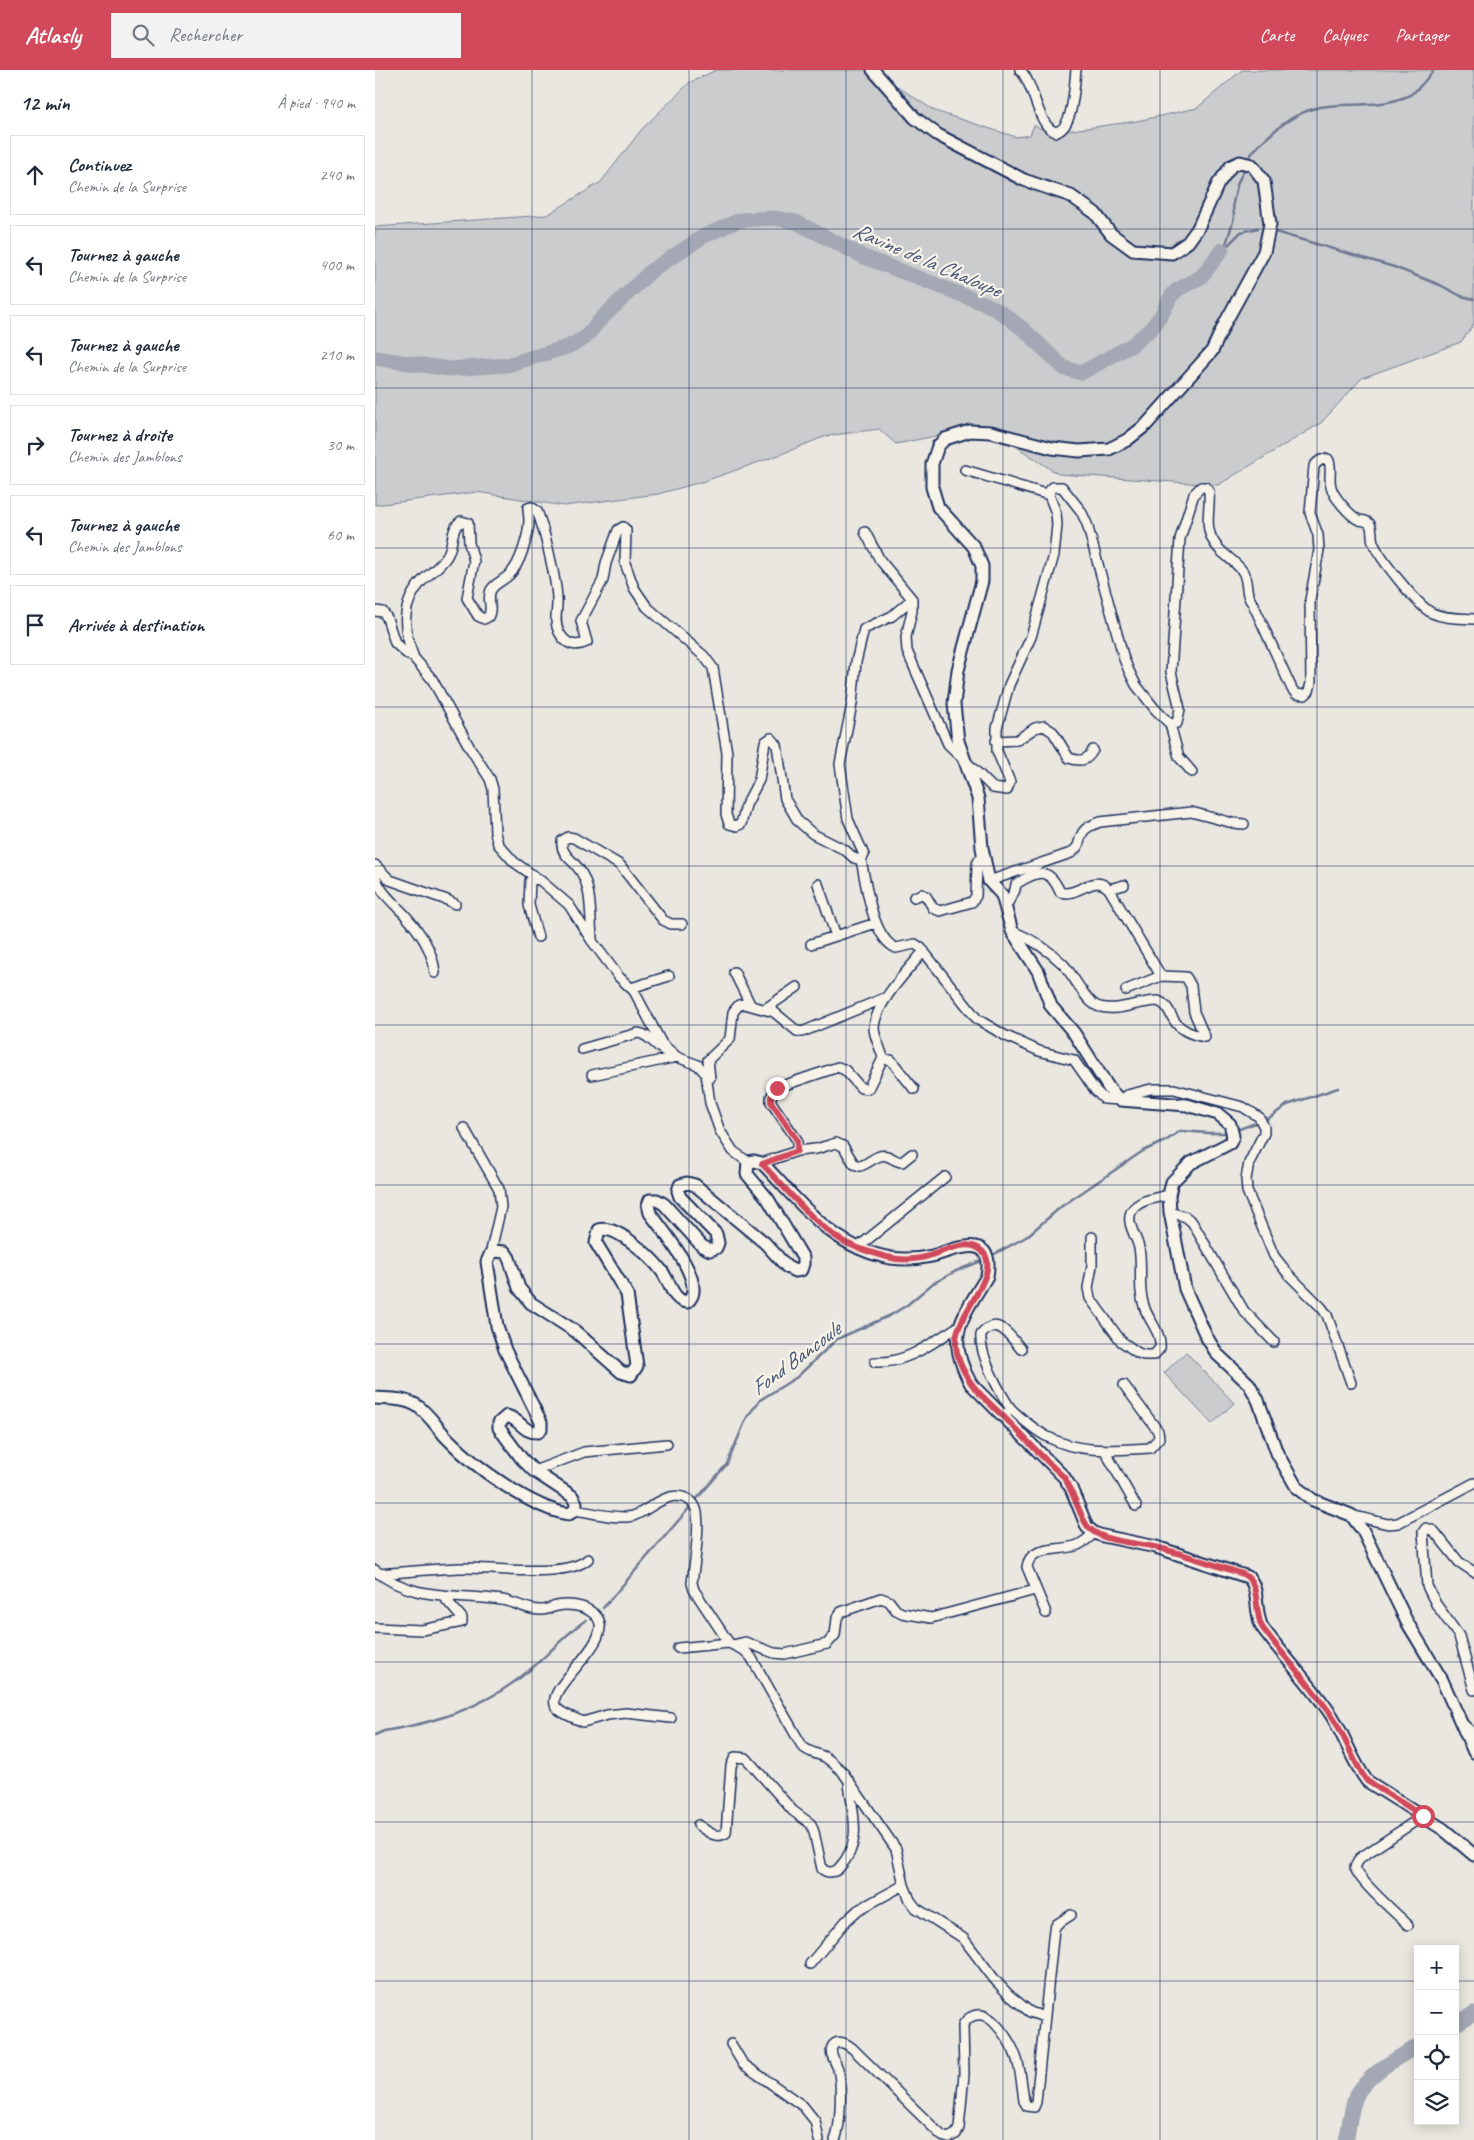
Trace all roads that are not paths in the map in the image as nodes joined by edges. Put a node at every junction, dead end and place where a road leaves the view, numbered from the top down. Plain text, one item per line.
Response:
1 (873, 70) edge
2 (1020, 70) edge
3 (1076, 70) edge
4 (965, 470) dead end
5 (1049, 495) junction
6 (865, 532) dead end
7 (912, 599) junction
8 (376, 609) edge
9 (1474, 618) edge
10 (414, 658) junction
11 (1170, 724) junction
12 (996, 741) junction
13 (1093, 750) dead end
14 (964, 758) junction
15 (1193, 772) dead end
16 (1244, 824) dead end
17 (983, 857) junction
18 (861, 860) junction
19 (375, 865) edge
20 (375, 874) edge
21 (536, 878) junction
22 (989, 881) junction
23 (818, 884) dead end
24 (1124, 885) dead end
25 (1109, 889) junction
26 (913, 897) dead end
27 (455, 904) dead end
28 (1005, 908) junction
29 (875, 923) junction
30 (682, 924) dead end
31 (1012, 931) junction
32 (836, 936) junction
33 (538, 937) dead end
34 (592, 941) junction
35 (811, 944) dead end
36 (924, 951) junction
37 (733, 972) dead end
38 (435, 973) dead end
39 (669, 976) dead end
40 (1161, 976) junction
41 (797, 987) dead end
42 (631, 988) junction
43 (1126, 990) dead end
44 (887, 997) junction
45 (750, 1004) junction
46 (765, 1009) junction
47 (582, 1049) dead end
48 (674, 1055) junction
49 (883, 1058) junction
50 (592, 1076) dead end
51 (709, 1088) junction
52 (914, 1088) dead end
53 (1120, 1100) junction
54 (464, 1128) dead end
55 (797, 1151) junction
56 (912, 1154) dead end
57 (748, 1162) junction
58 (762, 1164) junction
59 (945, 1177) dead end
60 (1169, 1195) junction
61 (1170, 1212) junction
62 (1092, 1237) dead end
63 (857, 1248) junction
64 (490, 1255) junction
65 (959, 1326) junction
66 (1274, 1342) dead end
67 (1021, 1349) dead end
68 (875, 1362) dead end
69 (1351, 1383) dead end
70 (1124, 1385) dead end
71 (375, 1398) edge
72 (1007, 1412) junction
73 (667, 1444) dead end
74 (1105, 1451) junction
75 (534, 1471) junction
76 (1474, 1483) edge
77 (1136, 1506) dead end
78 (575, 1510) junction
79 (1351, 1515) junction
80 (1094, 1532) junction
81 (587, 1559) dead end
82 (377, 1572) edge
83 (1474, 1572) edge
84 (1035, 1590) junction
85 (442, 1595) junction
86 (1046, 1613) dead end
87 (375, 1628) edge
88 (731, 1644) junction
89 (679, 1648) dead end
90 (1474, 1690) edge
91 (671, 1718) dead end
92 (1461, 1722) junction
93 (1474, 1734) edge
94 (1474, 1752) edge
95 (849, 1781) junction
96 (1423, 1816) junction
97 (697, 1824) dead end
98 (1474, 1855) edge
99 (905, 1885) junction
100 (1071, 1916) dead end
101 (1408, 1925) dead end
102 (810, 1964) dead end
103 (1044, 2017) junction
104 (731, 2044) dead end
105 (819, 2140) edge
106 (835, 2140) edge

1 - 14 main road
2 - 3 street
4 - 5 street
5 - 11 street
5 - 12 street
6 - 7 street
7 - 14 street
7 - 18 street
8 - 10 street
9 - 11 street
10 - 18 street
10 - 21 street
11 - 15 street
12 - 13 street
12 - 14 street
14 - 17 main road
16 - 22 street
17 - 22 main road
17 - 26 street
18 - 29 street
19 - 27 street
20 - 38 street
21 - 33 street
21 - 34 street
22 - 28 main road
23 - 32 street
24 - 25 street
25 - 28 street
25 - 40 street
28 - 31 main road
29 - 32 street
29 - 36 street
30 - 34 street
31 - 40 street
31 - 53 main road
32 - 35 street
34 - 42 street
36 - 44 street
36 - 53 street
37 - 45 street
39 - 42 street
40 - 43 street
41 - 46 street
42 - 48 street
44 - 46 street
44 - 49 street
45 - 46 street
45 - 51 street
47 - 48 street
48 - 50 street
48 - 51 street
49 - 52 street
49 - 55 street
51 - 57 street
53 - 60 main road
53 - 69 street
54 - 64 street
55 - 56 street
55 - 58 street
57 - 58 main road
57 - 64 main road
58 - 63 main road
59 - 63 street
60 - 61 main road
60 - 62 street
61 - 66 street
61 - 79 main road
63 - 65 main road
64 - 75 main road
65 - 68 street
65 - 72 main road
67 - 72 street
70 - 74 street
71 - 78 main road
72 - 74 street
72 - 80 main road
73 - 75 street
74 - 77 street
75 - 78 main road
76 - 79 street
78 - 88 street
79 - 92 main road
80 - 84 street
80 - 96 main road
81 - 82 street
82 - 85 street
83 - 90 street
84 - 86 street
84 - 88 street
85 - 87 street
85 - 91 street
88 - 89 street
88 - 95 street
92 - 93 street
92 - 94 main road
95 - 97 street
95 - 99 street
96 - 98 main road
96 - 101 street
99 - 102 street
99 - 103 street
100 - 103 street
103 - 106 street
104 - 105 street

